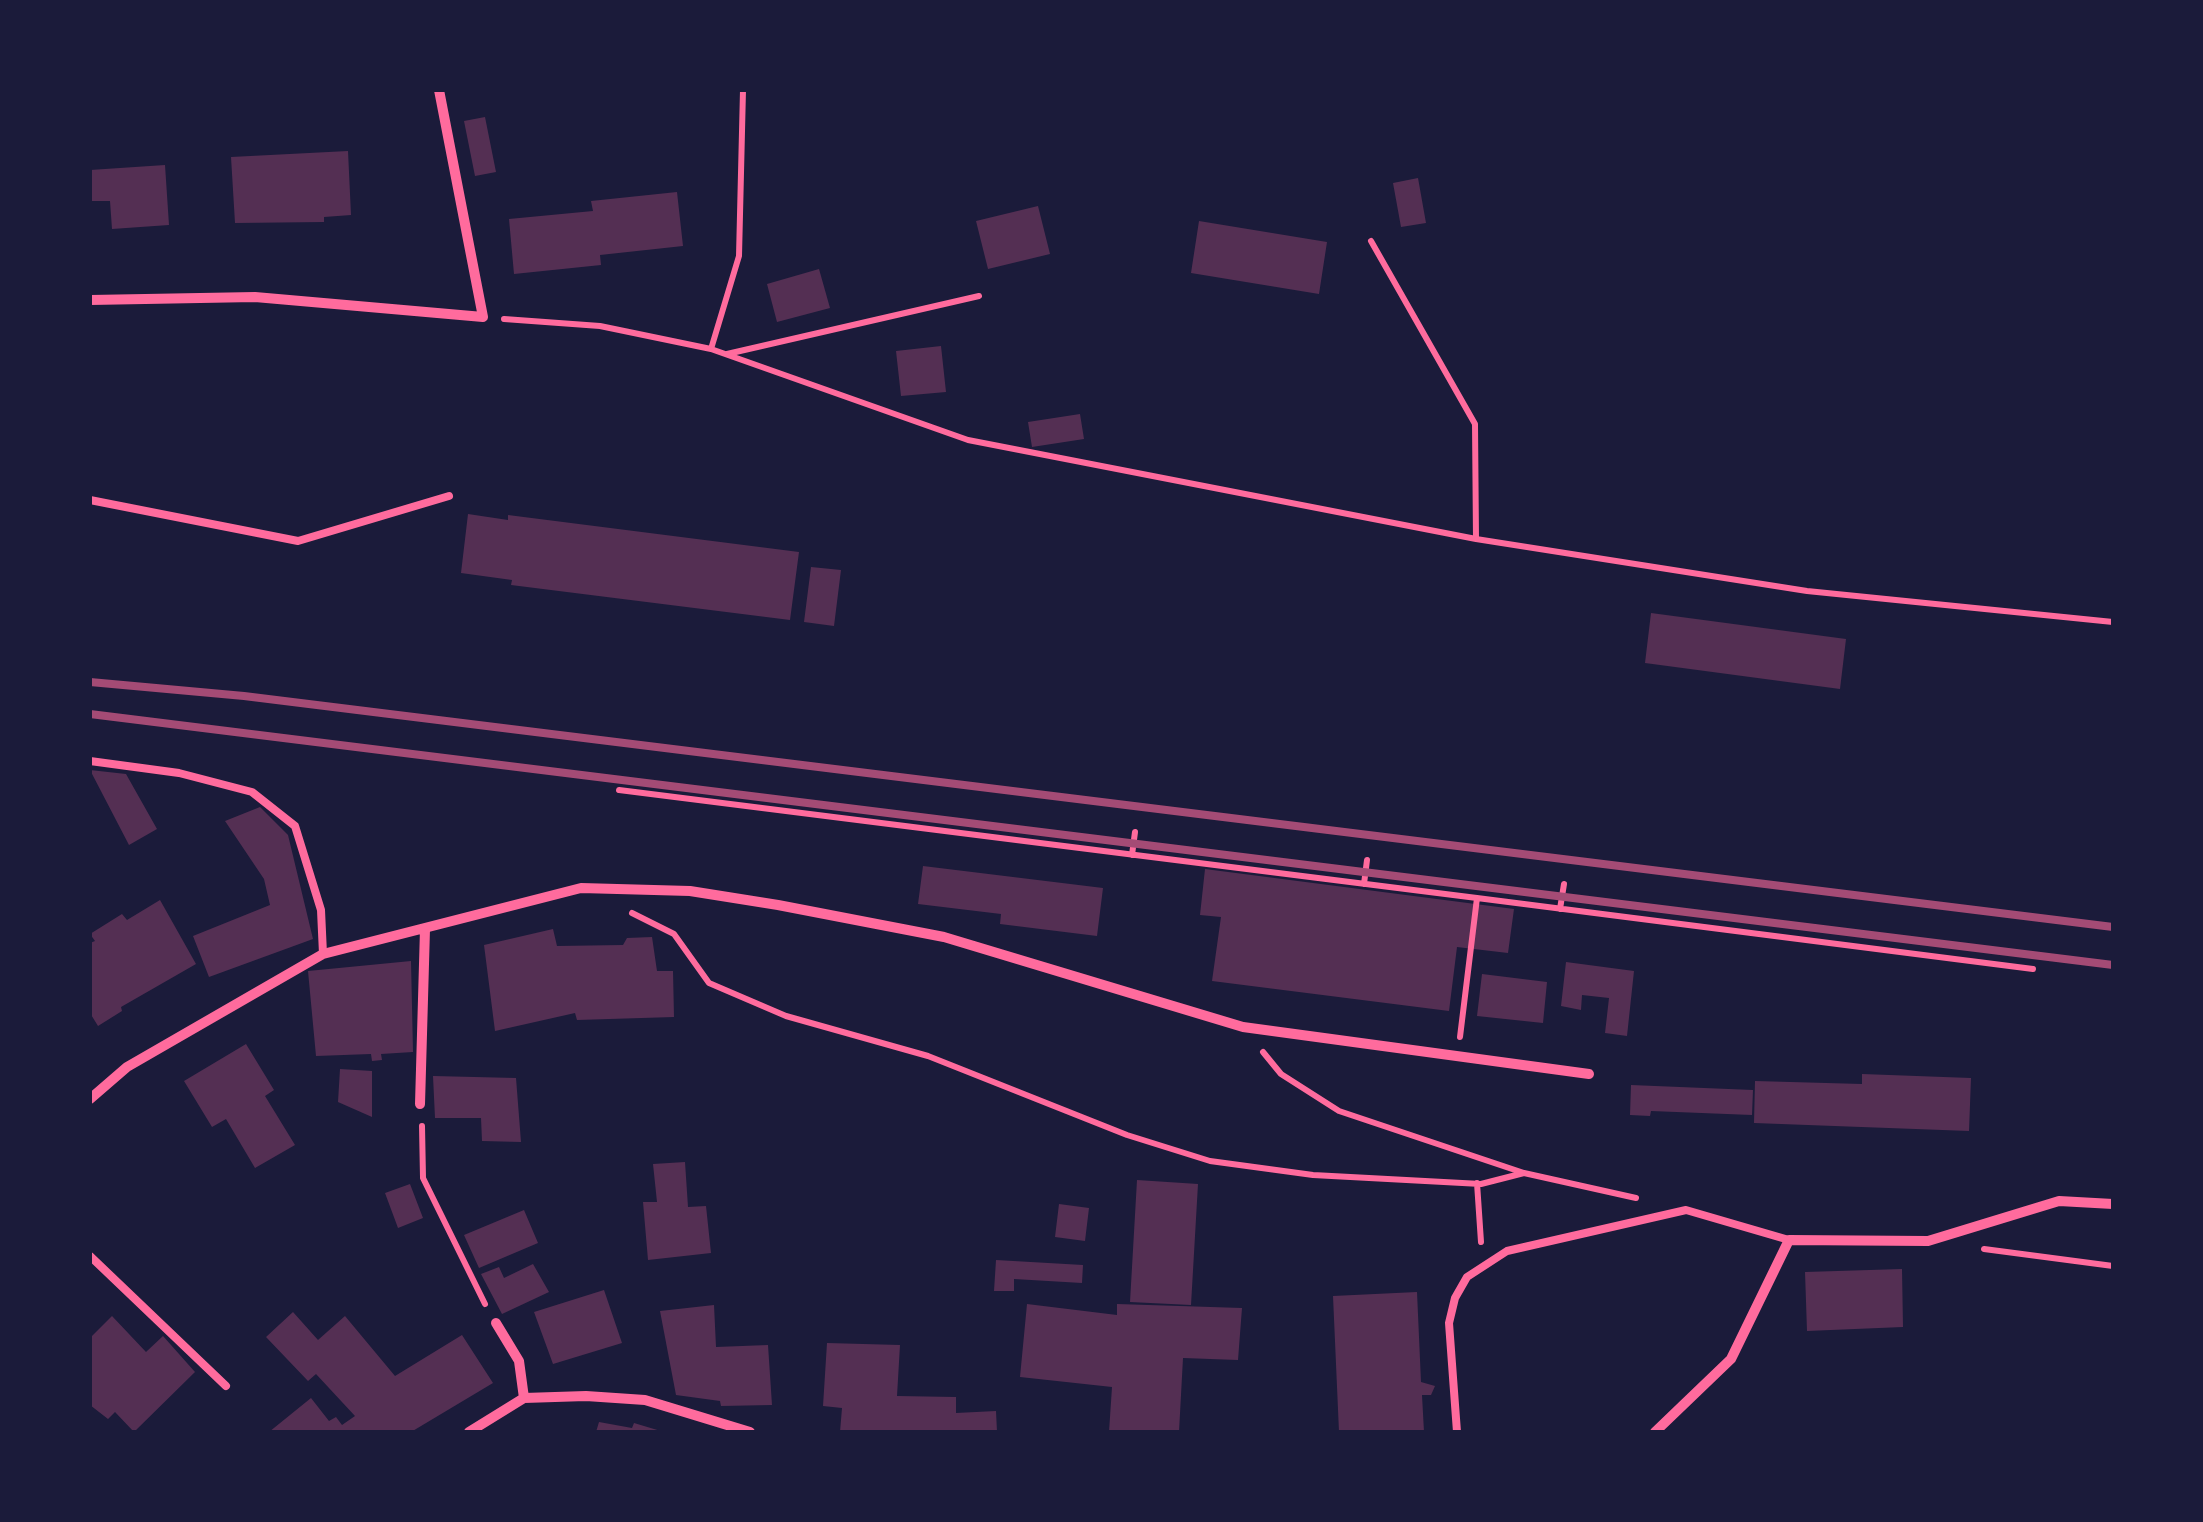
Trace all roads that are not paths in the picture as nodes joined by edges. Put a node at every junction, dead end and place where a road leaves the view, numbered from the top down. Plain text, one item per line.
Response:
1 (439, 90) edge
2 (90, 300) edge
3 (450, 496) dead end
4 (90, 500) edge
5 (90, 761) edge
6 (424, 929) junction
7 (323, 954) junction
8 (1589, 1074) dead end
9 (90, 1099) edge
10 (420, 1104) dead end
11 (2113, 1204) edge
12 (1789, 1240) junction
13 (90, 1256) edge
14 (496, 1322) road end
15 (226, 1386) dead end
16 (524, 1398) junction
17 (469, 1432) edge
18 (750, 1432) edge
19 (1457, 1432) edge
20 (1655, 1432) edge

1 - 2 street
3 - 4 lane
5 - 7 lane
6 - 7 street
6 - 8 street
6 - 10 street
7 - 9 street
11 - 12 street
12 - 19 lane
12 - 20 street
13 - 15 lane
14 - 16 street
16 - 17 street
16 - 18 street

